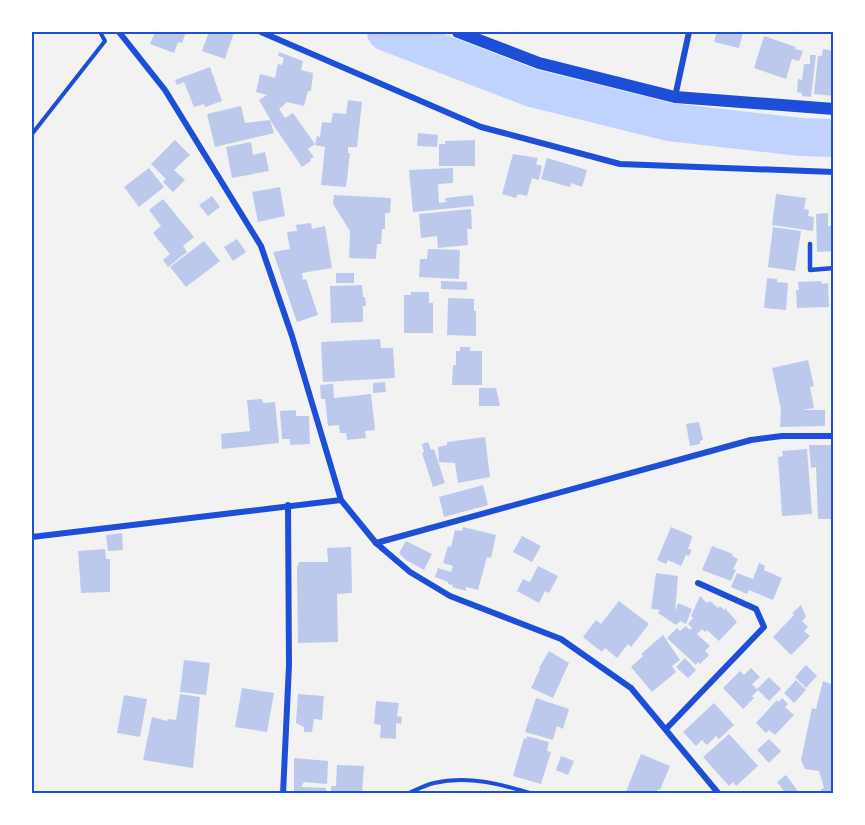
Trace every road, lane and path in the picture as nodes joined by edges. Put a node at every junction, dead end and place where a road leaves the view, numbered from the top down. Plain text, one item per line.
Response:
1 (100, 32) edge
2 (119, 32) edge
3 (261, 32) edge
4 (458, 32) edge
5 (689, 32) edge
6 (675, 97) junction
7 (834, 109) edge
8 (32, 134) edge
9 (834, 172) edge
10 (810, 244) dead end
11 (834, 268) edge
12 (834, 436) edge
13 (341, 500) junction
14 (288, 505) junction
15 (32, 537) edge
16 (376, 543) junction
17 (699, 583) dead end
18 (666, 729) junction
19 (283, 794) edge
20 (407, 794) edge
21 (533, 794) edge
22 (718, 794) edge

1 - 8 path
2 - 13 street
3 - 9 street
4 - 6 main road
5 - 6 street
6 - 7 main road
10 - 11 lane
12 - 16 street
13 - 14 street
13 - 16 street
14 - 15 street
14 - 19 street
16 - 18 street
17 - 18 street
18 - 22 street
20 - 21 path

